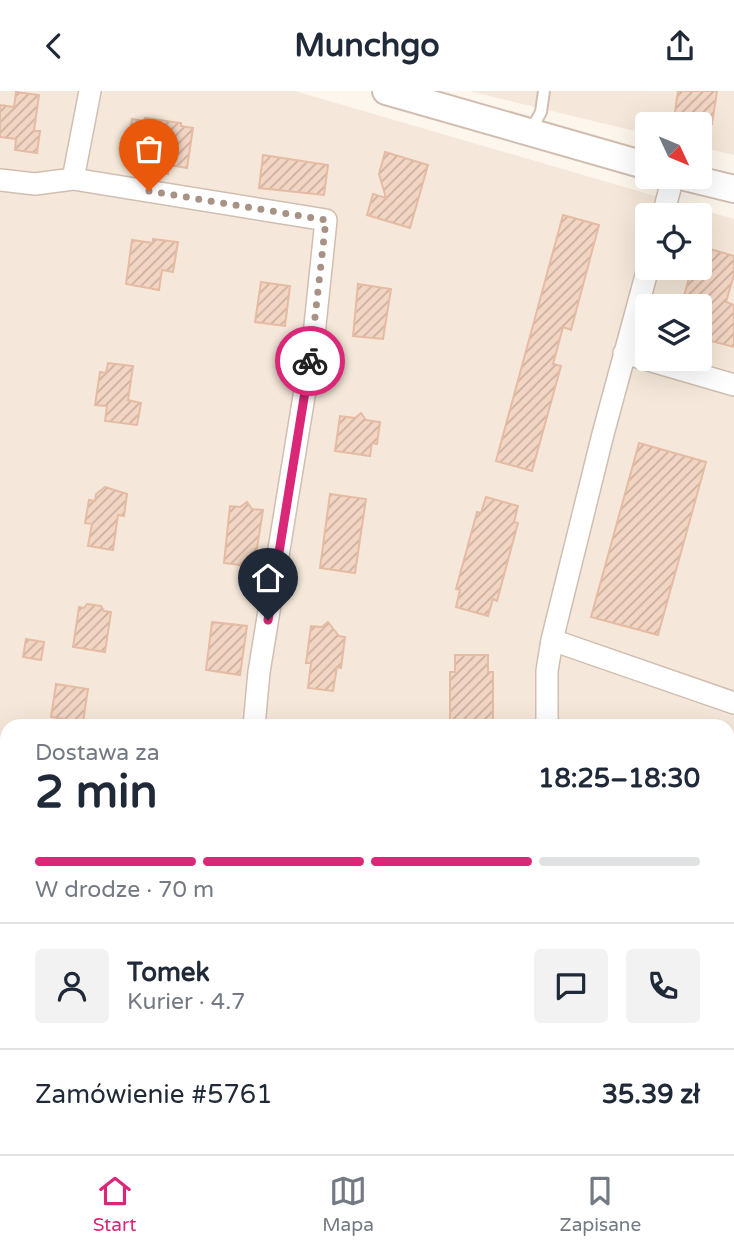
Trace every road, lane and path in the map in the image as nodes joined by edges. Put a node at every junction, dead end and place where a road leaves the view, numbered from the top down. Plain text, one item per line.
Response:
1 (90, 91) edge
2 (386, 91) edge
3 (544, 91) edge
4 (530, 132) junction
5 (635, 162) edge
6 (73, 179) junction
7 (0, 180) edge
8 (712, 184) edge
9 (734, 189) edge
10 (645, 280) edge
11 (624, 353) junction
12 (734, 385) edge
13 (552, 640) junction
14 (734, 703) edge
15 (255, 719) edge
16 (547, 719) edge

1 - 6 street
2 - 4 street
3 - 4 lane
4 - 5 street
6 - 7 street
6 - 15 street
8 - 9 street
10 - 11 street
11 - 12 street
11 - 13 street
13 - 14 street
13 - 16 street

